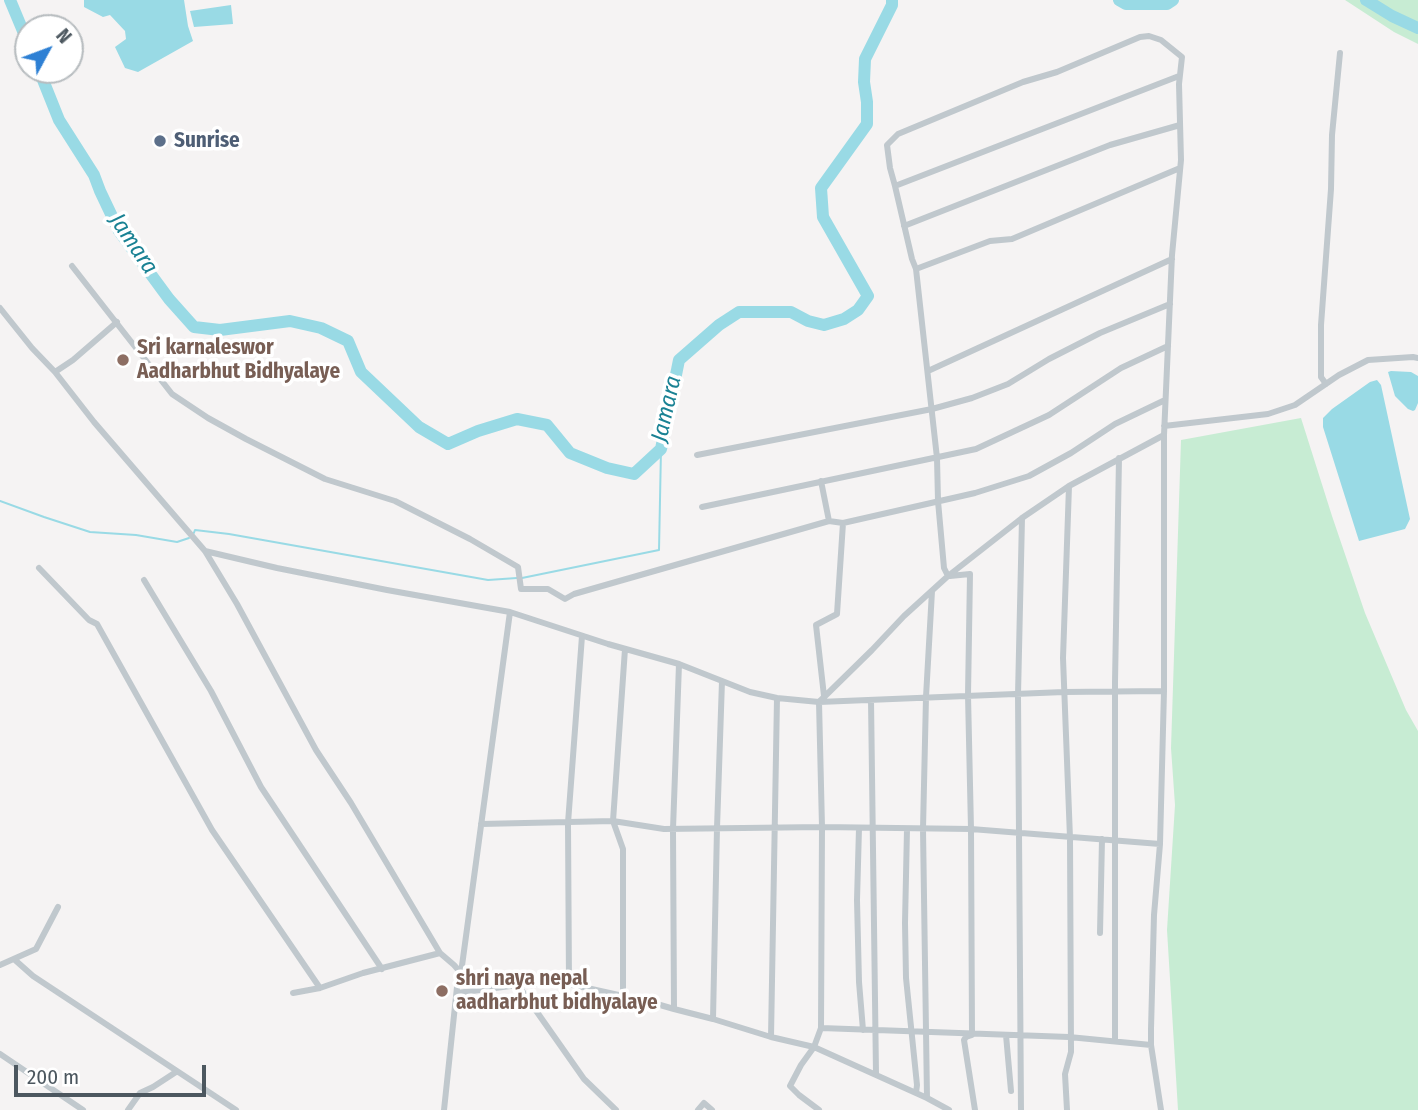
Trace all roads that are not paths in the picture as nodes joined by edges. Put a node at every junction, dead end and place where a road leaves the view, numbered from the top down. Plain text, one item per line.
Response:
1 (1340, 52) dead end
2 (1179, 76) junction
3 (1180, 125) junction
4 (1180, 168) junction
5 (895, 186) junction
6 (904, 226) junction
7 (1171, 259) junction
8 (72, 266) dead end
9 (916, 269) junction
10 (1170, 304) junction
11 (0, 308) edge
12 (117, 322) junction
13 (1168, 346) junction
14 (1418, 358) edge
15 (928, 371) junction
16 (55, 372) junction
17 (1326, 384) junction
18 (1165, 400) junction
19 (932, 409) junction
20 (1164, 426) junction
21 (1164, 435) junction
22 (696, 455) dead end
23 (937, 458) junction
24 (1119, 458) junction
25 (821, 481) junction
26 (1069, 486) junction
27 (938, 501) junction
28 (702, 507) dead end
29 (1021, 518) junction
30 (829, 521) junction
31 (842, 523) junction
32 (205, 551) junction
33 (39, 568) dead end
34 (948, 576) junction
35 (145, 580) dead end
36 (932, 591) junction
37 (510, 612) junction
38 (582, 636) junction
39 (625, 649) junction
40 (679, 664) junction
41 (722, 681) junction
42 (1115, 691) junction
43 (1164, 691) junction
44 (1064, 692) junction
45 (968, 695) junction
46 (1018, 695) junction
47 (926, 697) junction
48 (777, 698) junction
49 (821, 699) junction
50 (871, 700) junction
51 (613, 821) junction
52 (568, 823) junction
53 (481, 824) junction
54 (775, 827) junction
55 (822, 827) junction
56 (717, 828) junction
57 (859, 828) junction
58 (873, 828) junction
59 (673, 829) junction
60 (907, 829) junction
61 (923, 829) junction
62 (971, 829) junction
63 (1020, 832) junction
64 (1070, 838) junction
65 (1102, 839) junction
66 (1115, 840) junction
67 (1160, 844) junction
68 (58, 907) dead end
69 (1100, 933) dead end
70 (440, 953) junction
71 (15, 960) junction
72 (0, 965) edge
73 (382, 969) junction
74 (460, 973) junction
75 (569, 984) junction
76 (518, 985) junction
77 (320, 989) junction
78 (293, 993) dead end
79 (457, 993) junction
80 (623, 996) junction
81 (674, 1009) junction
82 (713, 1019) junction
83 (821, 1028) junction
84 (863, 1030) junction
85 (876, 1031) junction
86 (912, 1032) junction
87 (927, 1032) junction
88 (972, 1035) junction
89 (1006, 1035) junction
90 (1021, 1035) junction
91 (771, 1037) junction
92 (1069, 1037) junction
93 (1115, 1041) junction
94 (1151, 1045) junction
95 (814, 1047) junction
96 (0, 1054) edge
97 (176, 1072) junction
98 (876, 1074) junction
99 (1011, 1091) dead end
100 (916, 1093) junction
101 (927, 1098) junction
102 (83, 1110) edge
103 (128, 1110) edge
104 (236, 1110) edge
105 (444, 1110) edge
106 (615, 1110) edge
107 (698, 1110) edge
108 (712, 1110) edge
109 (819, 1110) edge
110 (948, 1110) edge
111 (975, 1110) edge
112 (1021, 1110) edge
113 (1068, 1110) edge
114 (1161, 1110) edge

1 - 17 street
2 - 3 street
2 - 5 street
2 - 5 street
3 - 4 street
3 - 6 street
4 - 7 street
4 - 9 street
5 - 6 street
6 - 9 street
7 - 10 street
7 - 15 street
8 - 12 street
9 - 15 street
10 - 13 street
10 - 19 street
11 - 16 street
12 - 16 street
12 - 30 street
13 - 18 street
13 - 23 street
14 - 17 street
15 - 19 street
16 - 32 street
17 - 20 street
18 - 20 street
18 - 27 street
19 - 22 street
19 - 23 street
20 - 21 street
21 - 24 street
21 - 43 street
23 - 25 street
23 - 27 street
24 - 26 street
24 - 42 street
25 - 28 street
25 - 30 street
26 - 29 street
26 - 44 street
27 - 31 street
27 - 34 street
29 - 34 street
29 - 46 street
30 - 31 street
31 - 49 street
32 - 37 street
32 - 70 street
33 - 77 street
34 - 36 street
34 - 45 street
35 - 73 street
36 - 47 street
36 - 49 street
37 - 38 street
37 - 53 street
38 - 39 street
38 - 52 street
39 - 40 street
39 - 51 street
40 - 41 street
40 - 59 street
41 - 48 street
41 - 56 street
42 - 43 street
42 - 44 street
42 - 66 street
43 - 67 street
44 - 46 street
44 - 64 street
45 - 46 street
45 - 47 street
45 - 62 street
46 - 63 street
47 - 50 street
47 - 61 street
48 - 49 street
48 - 54 street
49 - 50 street
49 - 55 street
50 - 58 street
51 - 52 street
51 - 59 street
51 - 80 street
52 - 53 street
52 - 75 street
53 - 74 street
54 - 55 street
54 - 56 street
54 - 91 street
55 - 57 street
55 - 83 street
56 - 59 street
56 - 82 street
57 - 58 street
57 - 84 street
58 - 60 street
58 - 85 street
59 - 81 street
60 - 61 street
60 - 86 street
61 - 62 street
61 - 87 street
62 - 63 street
62 - 88 street
63 - 64 street
63 - 90 street
64 - 65 street
64 - 92 street
65 - 66 street
65 - 69 street
66 - 67 street
66 - 93 street
67 - 94 street
68 - 71 street
70 - 73 street
70 - 74 street
71 - 72 street
71 - 97 street
73 - 77 street
74 - 79 street
75 - 76 street
75 - 80 street
76 - 79 street
76 - 106 street
77 - 78 street
79 - 105 street
80 - 81 street
81 - 82 street
82 - 91 street
83 - 84 street
83 - 95 street
84 - 85 street
85 - 86 street
85 - 98 street
86 - 87 street
86 - 100 street
87 - 88 street
87 - 101 street
88 - 89 street
88 - 111 street
89 - 90 street
89 - 99 street
90 - 92 street
90 - 112 street
91 - 95 street
92 - 93 street
92 - 113 street
93 - 94 street
94 - 114 street
95 - 98 street
95 - 109 street
96 - 102 street
97 - 103 street
97 - 104 street
98 - 100 street
100 - 101 street
101 - 110 street
107 - 108 street

